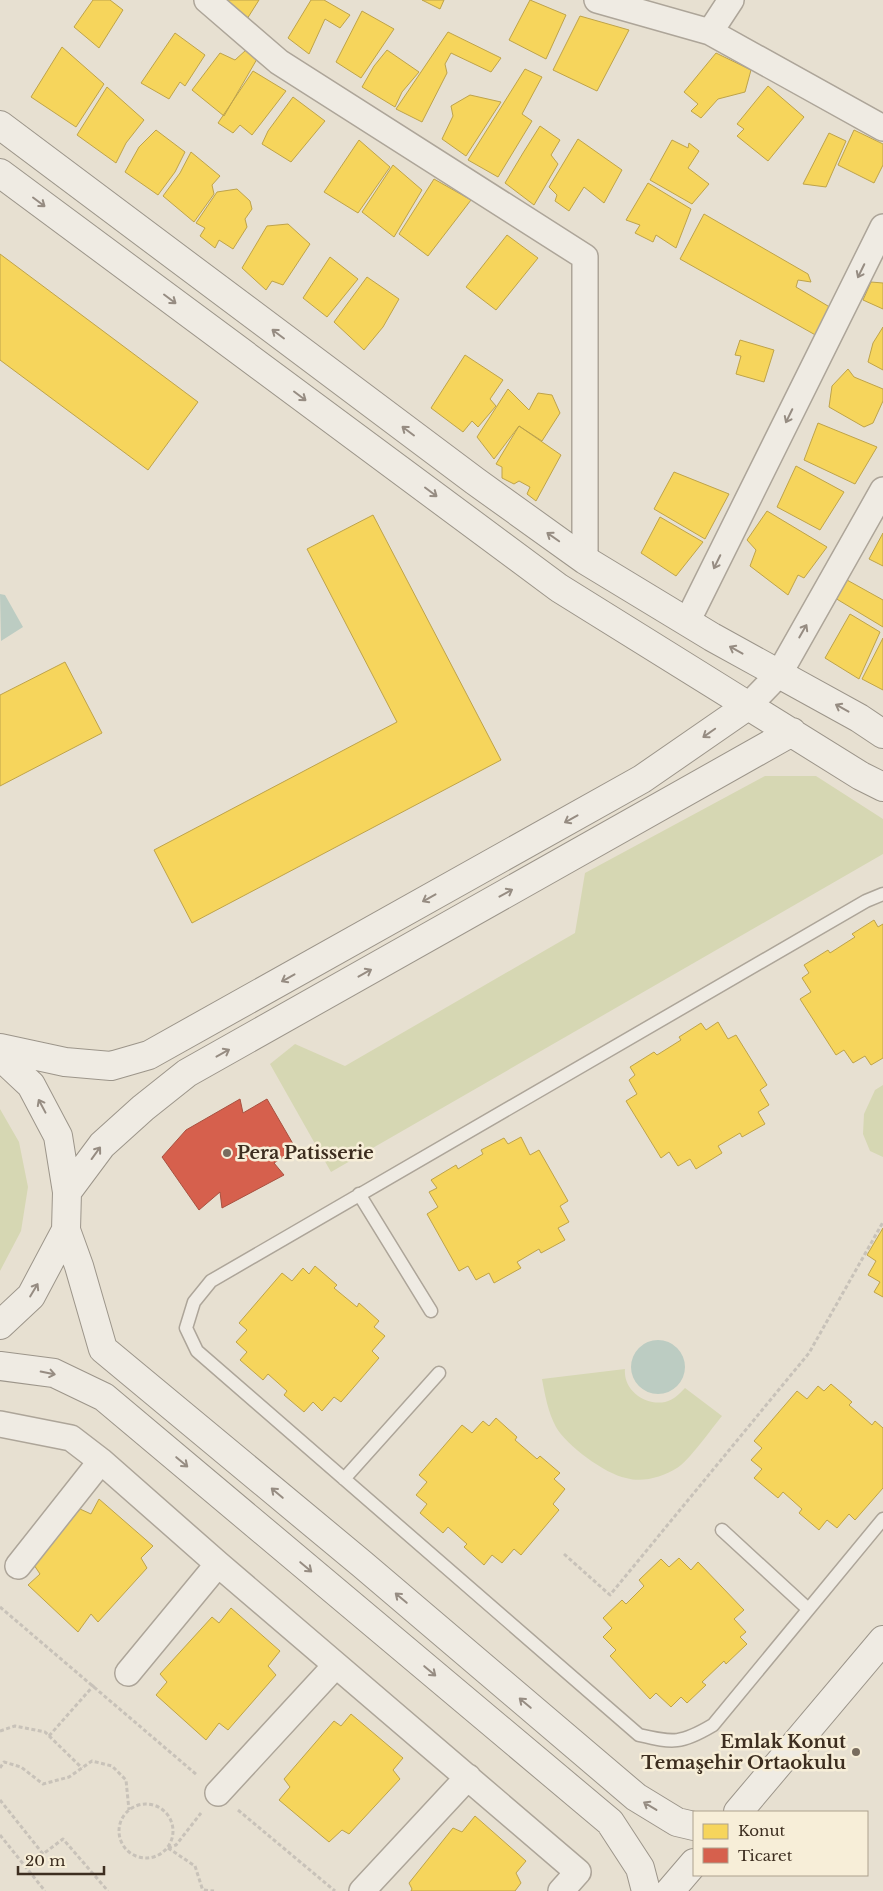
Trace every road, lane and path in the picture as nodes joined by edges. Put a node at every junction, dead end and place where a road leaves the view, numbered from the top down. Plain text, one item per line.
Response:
1 (207, 0) edge
2 (597, 0) edge
3 (731, 0) edge
4 (710, 32) junction
5 (0, 126) edge
6 (883, 128) edge
7 (0, 173) edge
8 (883, 227) edge
9 (883, 490) edge
10 (585, 560) junction
11 (687, 622) junction
12 (779, 674) junction
13 (749, 705) junction
14 (792, 732) junction
15 (883, 734) edge
16 (883, 787) edge
17 (883, 894) edge
18 (0, 1048) edge
19 (0, 1056) edge
20 (68, 1192) junction
21 (359, 1194) junction
22 (883, 1222) edge
23 (66, 1230) junction
24 (431, 1311) dead end
25 (0, 1325) edge
26 (0, 1366) edge
27 (439, 1373) dead end
28 (0, 1424) edge
29 (101, 1461) junction
30 (344, 1479) junction
31 (883, 1519) edge
32 (722, 1530) dead end
33 (564, 1554) dead end
34 (218, 1564) junction
35 (18, 1566) dead end
36 (0, 1607) edge
37 (808, 1609) junction
38 (883, 1640) edge
39 (336, 1664) junction
40 (128, 1673) dead end
41 (94, 1685) junction
42 (0, 1731) edge
43 (49, 1736) junction
44 (0, 1768) edge
45 (82, 1768) junction
46 (468, 1777) junction
47 (218, 1793) junction
48 (0, 1800) edge
49 (129, 1810) junction
50 (739, 1811) edge
51 (693, 1826) edge
52 (0, 1835) edge
53 (168, 1848) junction
54 (693, 1864) edge
55 (203, 1890) edge
56 (45, 1891) edge
57 (108, 1891) edge
58 (214, 1891) edge
59 (336, 1891) edge
60 (362, 1891) edge
61 (561, 1891) edge
62 (646, 1891) edge
63 (670, 1891) edge

1 - 10 street
2 - 4 street
3 - 4 street
4 - 6 street
10 -> 5 main road
7 -> 13 main road
8 -> 11 street
12 -> 9 street
10 - 11 main road
12 -> 11 main road
12 - 13 street
15 -> 12 main road
13 - 14 main road
13 -> 18 main road
14 - 16 main road
20 -> 14 main road
17 - 21 lane
20 -> 19 main road
20 - 23 main road
21 - 24 lane
21 - 30 lane
22 - 33 path
25 -> 23 main road
51 -> 23 main road
26 -> 62 main road
27 - 30 lane
28 - 29 street
29 - 34 street
29 - 35 street
30 - 37 lane
31 - 37 lane
32 - 37 lane
34 - 39 street
34 - 40 street
36 - 41 path
38 - 50 main road
39 - 46 street
39 - 47 street
41 - 43 path
41 - 47 path
42 - 43 path
43 - 45 path
44 - 45 path
45 - 49 path
46 - 60 street
46 - 61 street
47 - 53 path
47 - 59 path
48 - 57 path
49 - 53 path
49 - 53 path
52 - 56 path
53 - 55 path
54 - 63 main road
55 - 58 path

